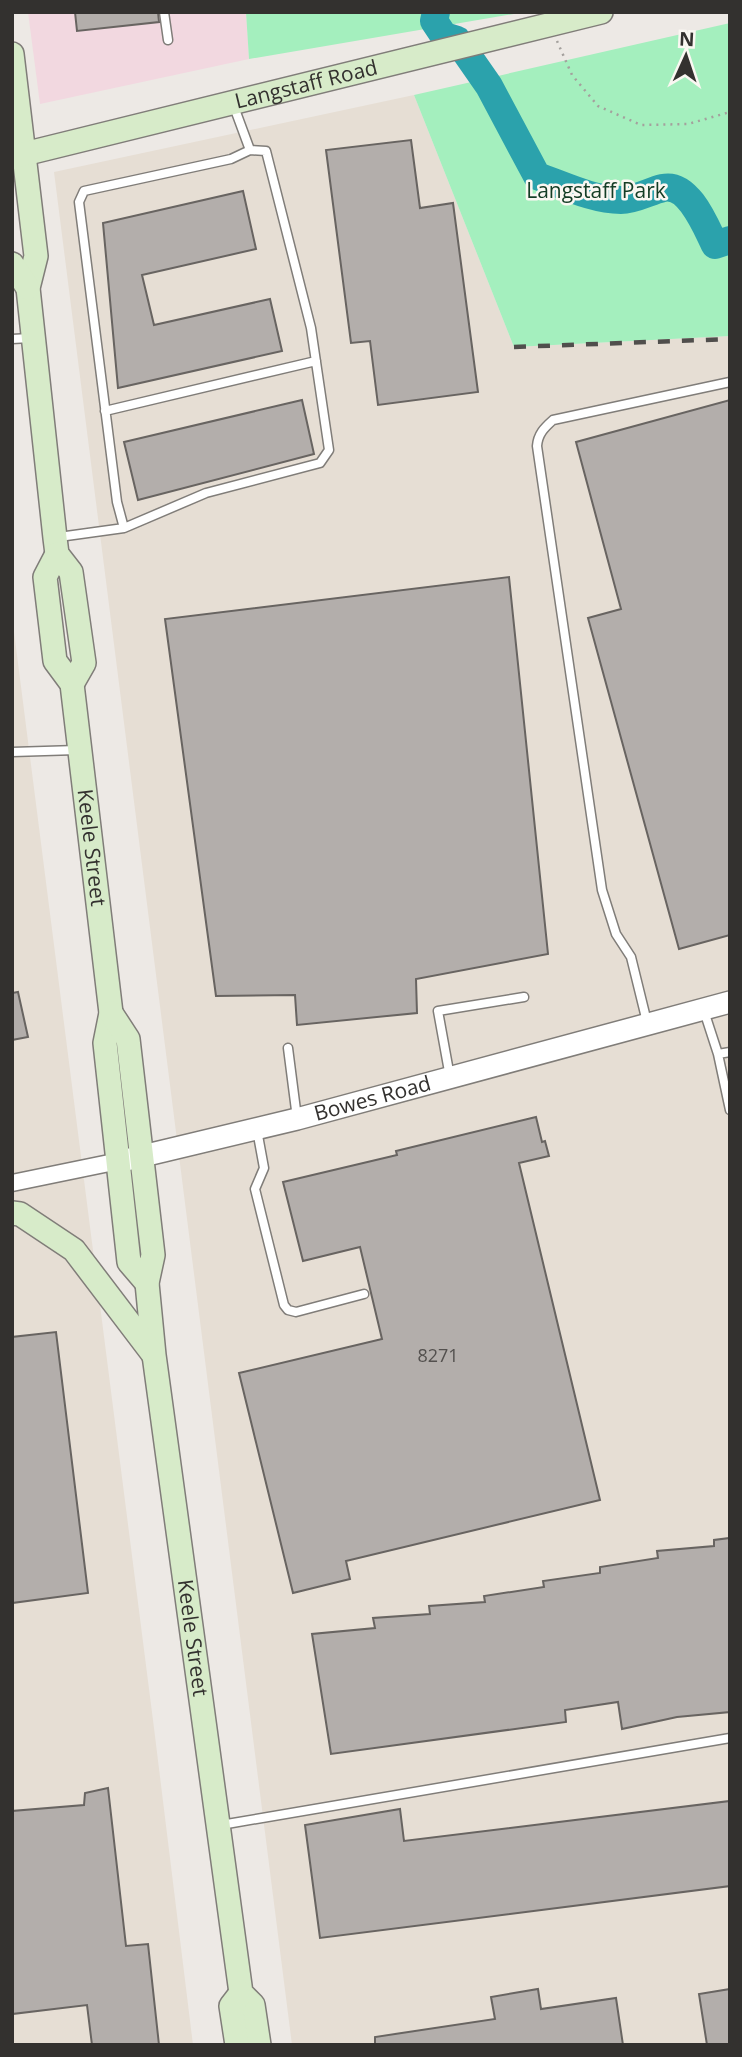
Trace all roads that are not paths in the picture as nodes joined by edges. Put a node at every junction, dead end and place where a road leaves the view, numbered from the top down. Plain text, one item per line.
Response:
1 (164, 12) edge
2 (601, 12) edge
3 (553, 18) edge
4 (168, 40) dead end
5 (12, 54) edge
6 (233, 104) junction
7 (250, 150) junction
8 (19, 156) edge
9 (12, 264) edge
10 (28, 288) junction
11 (23, 339) edge
12 (316, 361) junction
13 (730, 382) edge
14 (105, 411) junction
15 (124, 528) junction
16 (56, 546) junction
17 (80, 750) junction
18 (12, 752) edge
19 (524, 996) dead end
20 (730, 1002) edge
21 (704, 1008) junction
22 (648, 1024) junction
23 (288, 1048) dead end
24 (730, 1052) edge
25 (718, 1054) junction
26 (450, 1077) junction
27 (730, 1110) edge
28 (297, 1119) junction
29 (257, 1127) junction
30 (130, 1159) junction
31 (12, 1183) edge
32 (12, 1213) edge
33 (364, 1294) dead end
34 (154, 1355) junction
35 (730, 1738) edge
36 (218, 1826) junction
37 (241, 1993) junction
38 (237, 2045) edge
39 (259, 2045) edge

1 - 4 lane
2 - 3 main road, Langstaff Road
3 - 6 main road, Langstaff Road
5 - 8 main road, Keele Street
6 - 7 lane
6 - 8 main road, Langstaff Road
7 - 12 lane
7 - 14 lane
8 - 10 main road, Keele Street
9 - 10 main road, Keele Street
10 - 11 main road, Keele Street
11 - 16 main road, Keele Street
12 - 14 lane
12 - 15 lane
13 - 22 lane
14 - 15 lane
15 - 16 lane
16 - 17 main road, Keele Street
17 - 18 lane
17 - 30 main road, Keele Street
19 - 26 lane
20 - 21 street, Bowes Road
21 - 22 street, Bowes Road
21 - 25 lane
22 - 26 street, Bowes Road
23 - 28 lane
24 - 25 lane
25 - 27 lane
26 - 28 street, Bowes Road
28 - 29 street, Bowes Road
29 - 30 street, Bowes Road
29 - 33 lane
30 - 31 street, Bowes Road
30 - 34 main road, Keele Street
32 - 34 main road
34 - 36 main road, Keele Street
35 - 36 lane
36 - 37 main road, Keele Street
37 - 38 main road, Keele Street
37 - 39 main road, Keele Street

